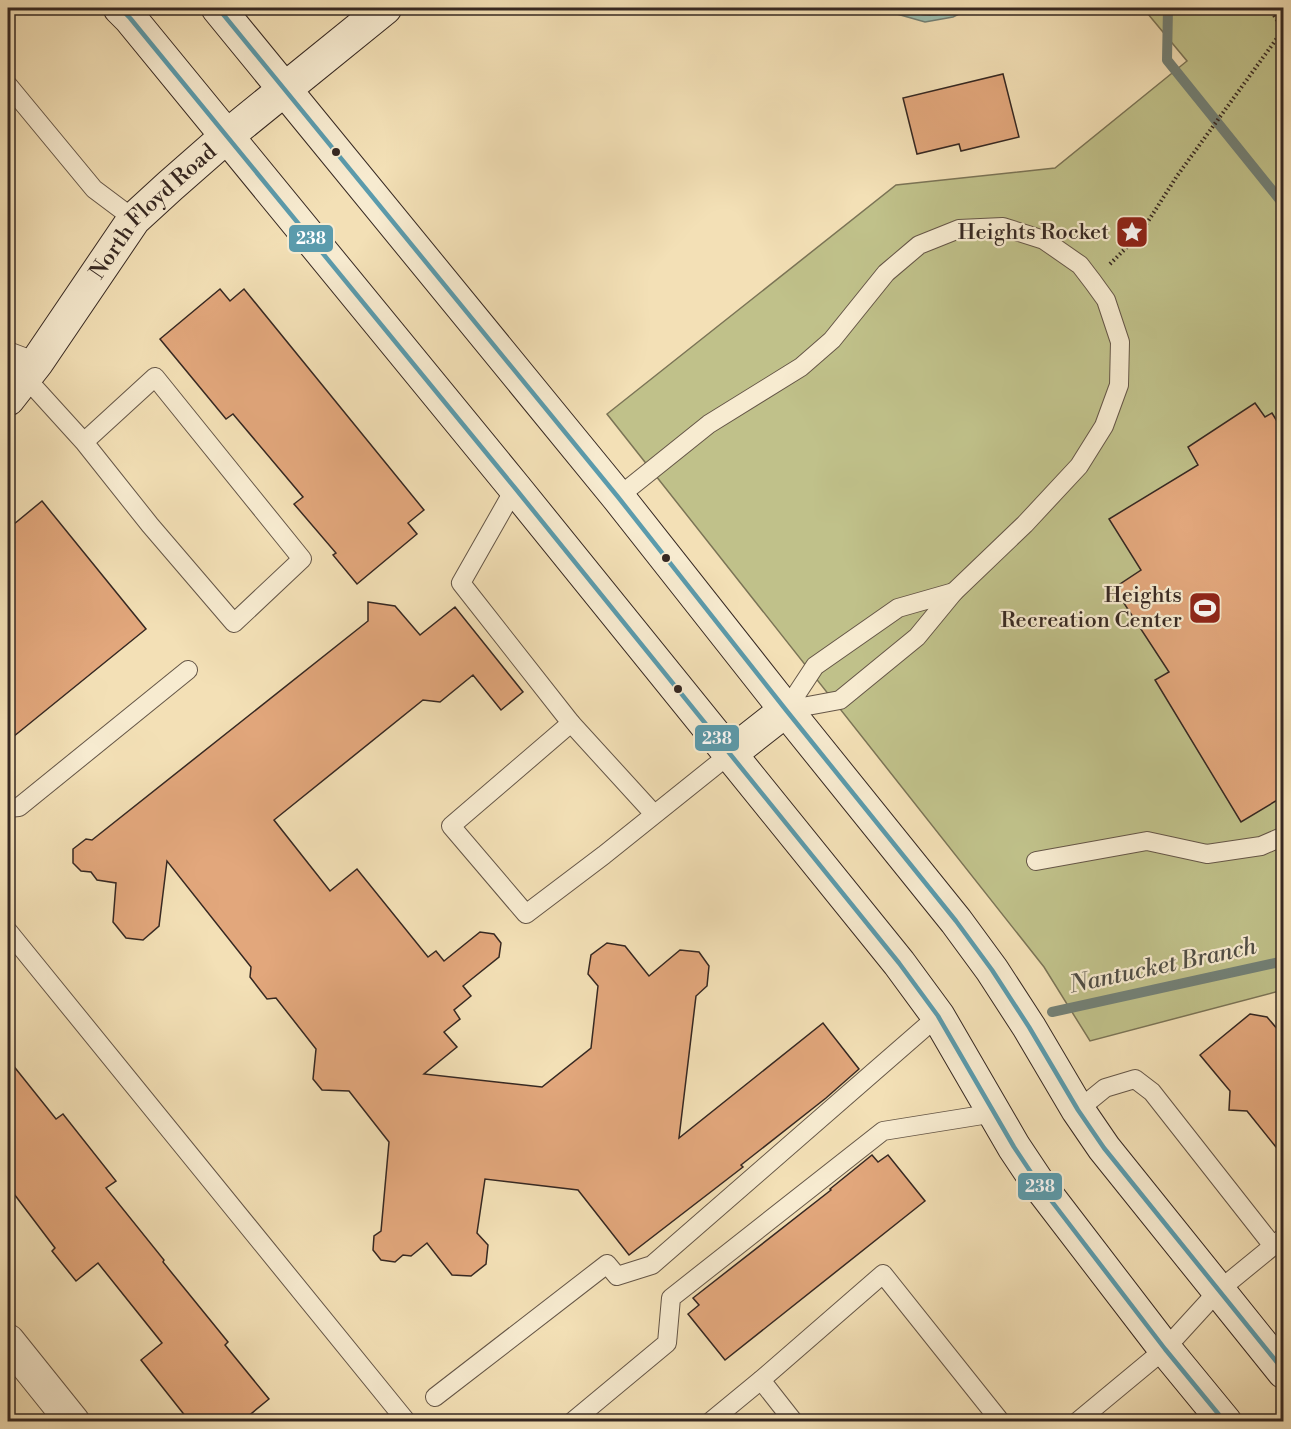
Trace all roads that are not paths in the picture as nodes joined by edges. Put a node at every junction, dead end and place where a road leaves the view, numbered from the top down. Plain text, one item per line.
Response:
1 (120, 8) edge
2 (218, 8) edge
3 (385, 8) edge
4 (8, 85) edge
5 (284, 89) junction
6 (227, 136) junction
7 (134, 219) junction
8 (19, 372) edge
9 (84, 442) junction
10 (515, 488) junction
11 (618, 497) junction
12 (954, 592) junction
13 (188, 670) dead end
14 (786, 710) junction
15 (571, 723) junction
16 (730, 754) junction
17 (8, 808) edge
18 (654, 814) junction
19 (1284, 836) edge
20 (1036, 861) dead end
21 (8, 931) edge
22 (938, 1016) junction
23 (1078, 1110) junction
24 (995, 1113) junction
25 (1278, 1242) edge
26 (1218, 1291) junction
27 (8, 1341) edge
28 (1165, 1349) junction
29 (1284, 1372) edge
30 (761, 1380) junction
31 (435, 1397) dead end
32 (73, 1422) edge
33 (407, 1422) edge
34 (572, 1422) edge
35 (710, 1422) edge
36 (794, 1422) edge
37 (1001, 1422) edge
38 (1077, 1422) edge
39 (1225, 1422) edge

1 - 6 main road
2 - 5 main road
3 - 5 main road, North Floyd Road
4 - 7 lane
5 - 6 main road, North Floyd Road
5 - 11 main road
6 - 7 main road, North Floyd Road
6 - 10 main road
7 - 8 main road, North Floyd Road
8 - 9 lane
9 - 9 lane
10 - 15 lane
10 - 16 main road
11 - 12 lane
11 - 14 main road
12 - 14 lane
12 - 14 lane
13 - 17 lane
14 - 16 main road
14 - 23 main road
15 - 18 lane
15 - 18 lane
16 - 18 lane
16 - 22 main road
19 - 20 lane
21 - 33 lane
22 - 24 main road
22 - 31 lane
23 - 25 lane
23 - 26 main road
24 - 28 main road
24 - 34 lane
25 - 26 lane
26 - 28 lane
26 - 29 main road
27 - 32 main road
28 - 38 lane
28 - 39 main road
30 - 35 lane
30 - 36 lane
30 - 37 lane

